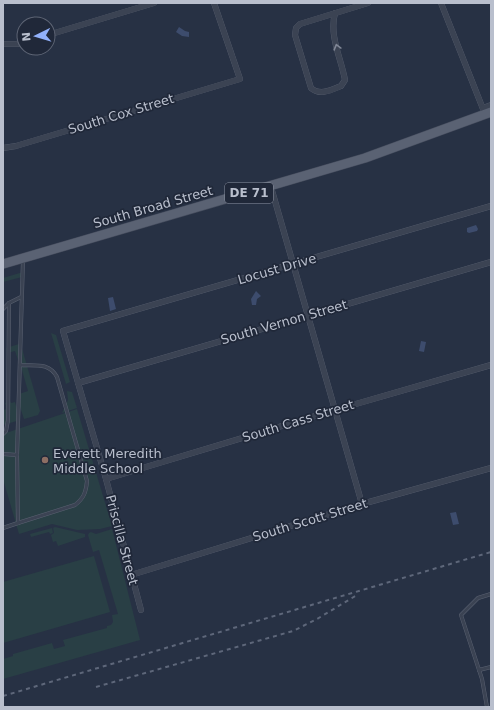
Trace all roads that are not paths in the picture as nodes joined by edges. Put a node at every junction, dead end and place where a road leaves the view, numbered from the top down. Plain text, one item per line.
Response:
1 (154, 3) edge
2 (214, 3) edge
3 (368, 3) edge
4 (441, 3) edge
5 (335, 13) junction
6 (56, 33) edge
7 (3, 44) edge
8 (16, 44) edge
9 (488, 111) edge
10 (3, 148) edge
11 (271, 187) junction
12 (491, 206) edge
13 (23, 258) junction
14 (491, 262) edge
15 (3, 264) edge
16 (293, 264) junction
17 (21, 297) junction
18 (9, 303) junction
19 (3, 308) edge
20 (307, 315) junction
21 (63, 331) joint
22 (20, 365) junction
23 (491, 365) edge
24 (78, 383) junction
25 (335, 410) junction
26 (3, 434) edge
27 (3, 454) edge
28 (17, 455) junction
29 (491, 468) edge
30 (106, 479) junction
31 (362, 504) junction
32 (18, 523) junction
33 (3, 528) edge
34 (131, 575) junction
35 (491, 594) edge
36 (141, 610) dead end
37 (491, 667) edge
38 (479, 670) junction
39 (487, 707) edge

1 - 6 street
2 - 10 street, South Cox Street
3 - 5 street
4 - 9 street
5 -> 5 street
7 - 8 street
9 - 11 main road, South Broad Street / DE 71
11 - 13 main road, South Broad Street / DE 71
11 - 16 street
12 - 16 street, Locust Drive
13 - 15 main road, South Broad Street / DE 71
13 - 17 lane
14 - 20 street, South Vernon Street
16 - 20 street
16 - 21 street, Locust Drive
17 - 18 lane
17 - 22 lane
18 - 19 lane
18 - 26 lane
20 - 24 street, South Vernon Street
20 - 25 street
21 - 24 street, Priscilla Street
22 - 28 lane
22 - 32 lane
23 - 25 street, South Cass Street
24 - 30 street, Priscilla Street
25 - 30 street, South Cass Street
25 - 31 street
27 - 28 lane
28 - 32 lane
29 - 31 street, South Scott Street
30 - 34 street, Priscilla Street
31 - 34 street, South Scott Street
32 - 33 lane
34 - 36 street, Priscilla Street
35 - 38 lane
37 - 38 lane
38 - 39 lane

